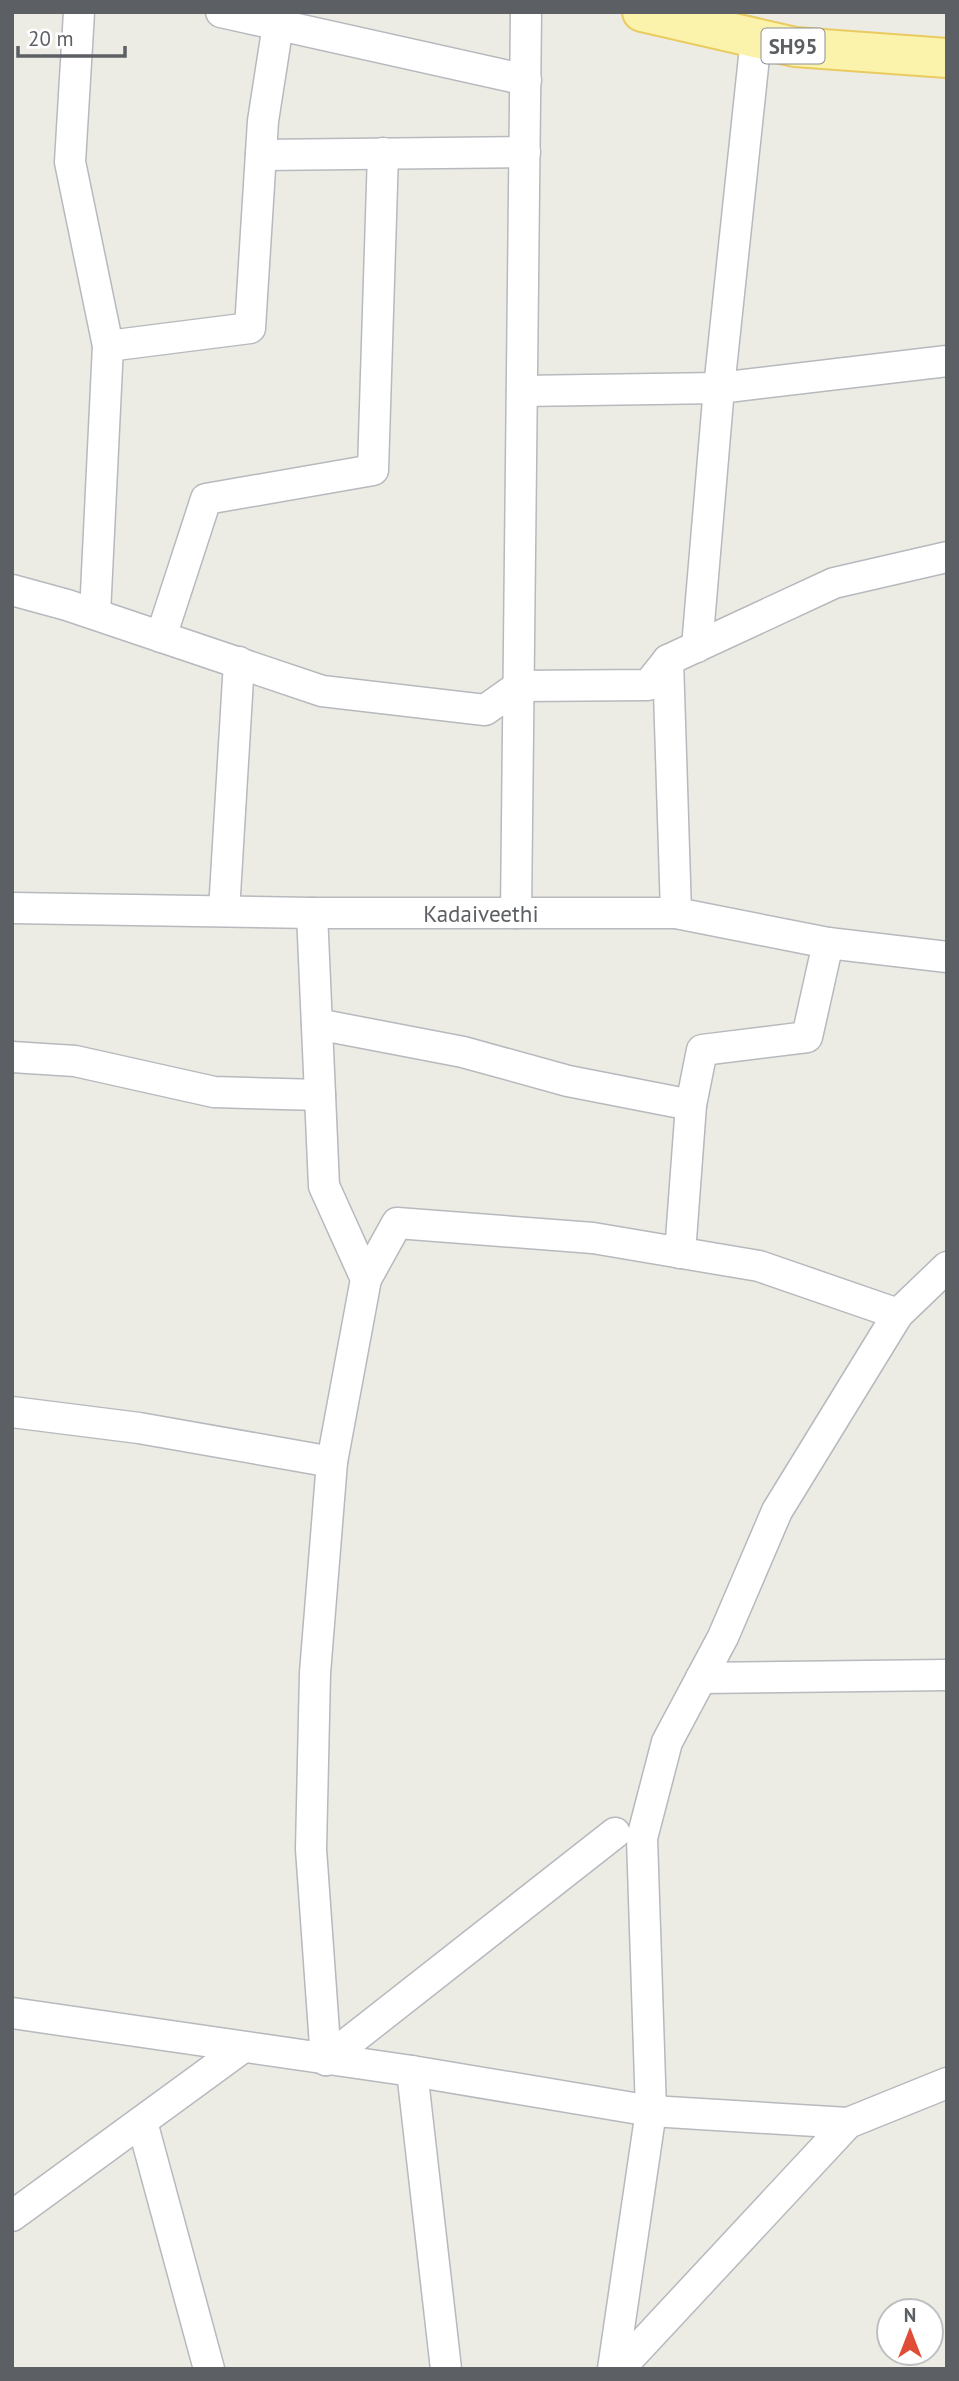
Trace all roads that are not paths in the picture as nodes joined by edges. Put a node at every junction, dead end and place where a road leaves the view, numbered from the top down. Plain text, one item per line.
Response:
1 (79, 12) edge
2 (221, 12) edge
3 (526, 12) edge
4 (642, 12) edge
5 (280, 17) edge
6 (756, 38) junction
7 (947, 58) edge
8 (526, 80) junction
9 (525, 152) junction
10 (383, 153) junction
11 (261, 155) junction
12 (108, 346) junction
13 (947, 361) edge
14 (719, 388) junction
15 (522, 391) junction
16 (947, 557) edge
17 (12, 590) edge
18 (95, 614) junction
19 (161, 637) junction
20 (696, 647) junction
21 (668, 660) junction
22 (239, 663) junction
23 (519, 686) junction
24 (12, 908) edge
25 (223, 911) junction
26 (312, 913) junction
27 (516, 913) junction
28 (676, 913) junction
29 (828, 943) junction
30 (947, 957) edge
31 (317, 1024) junction
32 (12, 1058) edge
33 (320, 1095) junction
34 (691, 1105) junction
35 (680, 1253) junction
36 (947, 1267) edge
37 (366, 1279) junction
38 (898, 1314) junction
39 (12, 1412) edge
40 (332, 1462) junction
41 (947, 1675) edge
42 (701, 1678) junction
43 (615, 1833) dead end
44 (12, 2013) edge
45 (242, 2048) junction
46 (326, 2060) junction
47 (412, 2071) junction
48 (947, 2083) edge
49 (651, 2110) junction
50 (142, 2122) junction
51 (848, 2123) junction
52 (12, 2216) edge
53 (209, 2369) edge
54 (446, 2369) edge
55 (613, 2369) edge
56 (619, 2369) edge

1 - 12 street
2 - 5 street
3 - 8 street
4 - 6 main road, SH95
5 - 8 street
5 - 11 street
6 - 7 main road, SH95
6 - 14 street
8 - 9 street
9 - 10 street
9 - 15 street
10 - 11 street
10 - 19 street
11 - 12 street
12 - 18 street
13 - 14 street
14 - 15 street
14 - 20 street
15 - 23 street
16 - 20 street
17 - 18 street
18 - 19 street
19 - 22 street
20 - 21 street
21 - 23 street
21 - 28 street
22 - 23 street
22 - 25 street
23 - 27 street
24 - 25 street, Kadaiveethi
25 - 26 street, Kadaiveethi
26 - 27 street, Kadaiveethi
26 - 31 street
27 - 28 street, Kadaiveethi
28 - 29 street, Kadaiveethi
29 - 30 street, Kadaiveethi
29 - 34 street
31 - 33 street
31 - 34 street
32 - 33 street
33 - 37 street
34 - 35 street
35 - 37 street
35 - 38 street
36 - 38 street
37 - 40 street
38 - 42 street
39 - 40 street
40 - 46 street
41 - 42 street
42 - 49 street
43 - 46 street
44 - 45 street
45 - 46 street
45 - 50 street
46 - 47 street
47 - 49 street
47 - 54 street
48 - 51 street
49 - 51 street
49 - 55 street
50 - 52 street
50 - 53 street
51 - 56 street

